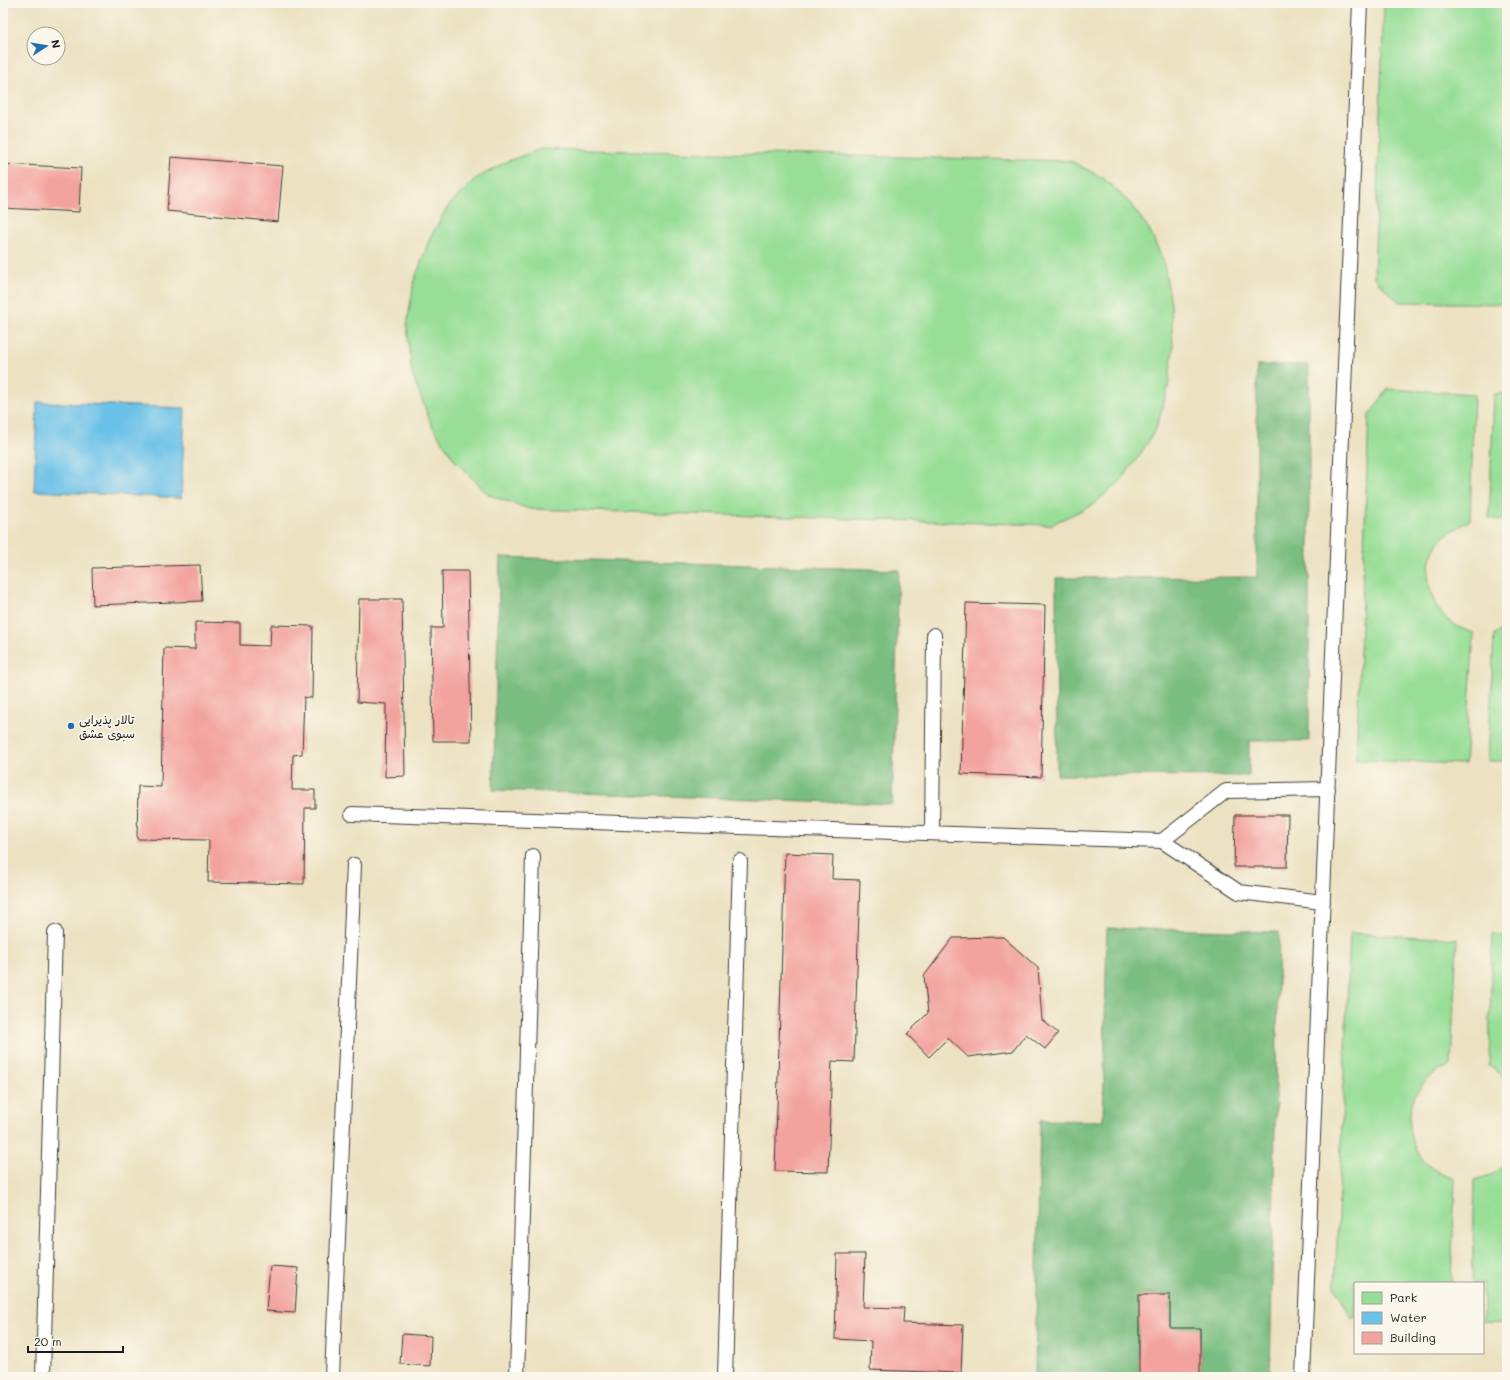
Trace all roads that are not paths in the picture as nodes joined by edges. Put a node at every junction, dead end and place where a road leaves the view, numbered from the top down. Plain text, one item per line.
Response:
1 (1360, 3) edge
2 (934, 635) dead end
3 (1328, 789) junction
4 (352, 814) dead end
5 (932, 833) junction
6 (1162, 841) junction
7 (533, 856) dead end
8 (740, 861) dead end
9 (354, 865) dead end
10 (1323, 902) junction
11 (55, 932) dead end
12 (44, 1377) edge
13 (332, 1377) edge
14 (518, 1377) edge
15 (725, 1377) edge
16 (1304, 1377) edge

1 - 3 lane
2 - 5 lane
3 - 6 lane
3 - 10 lane
4 - 5 lane
5 - 6 lane
6 - 10 lane
7 - 14 lane
8 - 15 lane
9 - 13 lane
10 - 16 lane
11 - 12 lane

